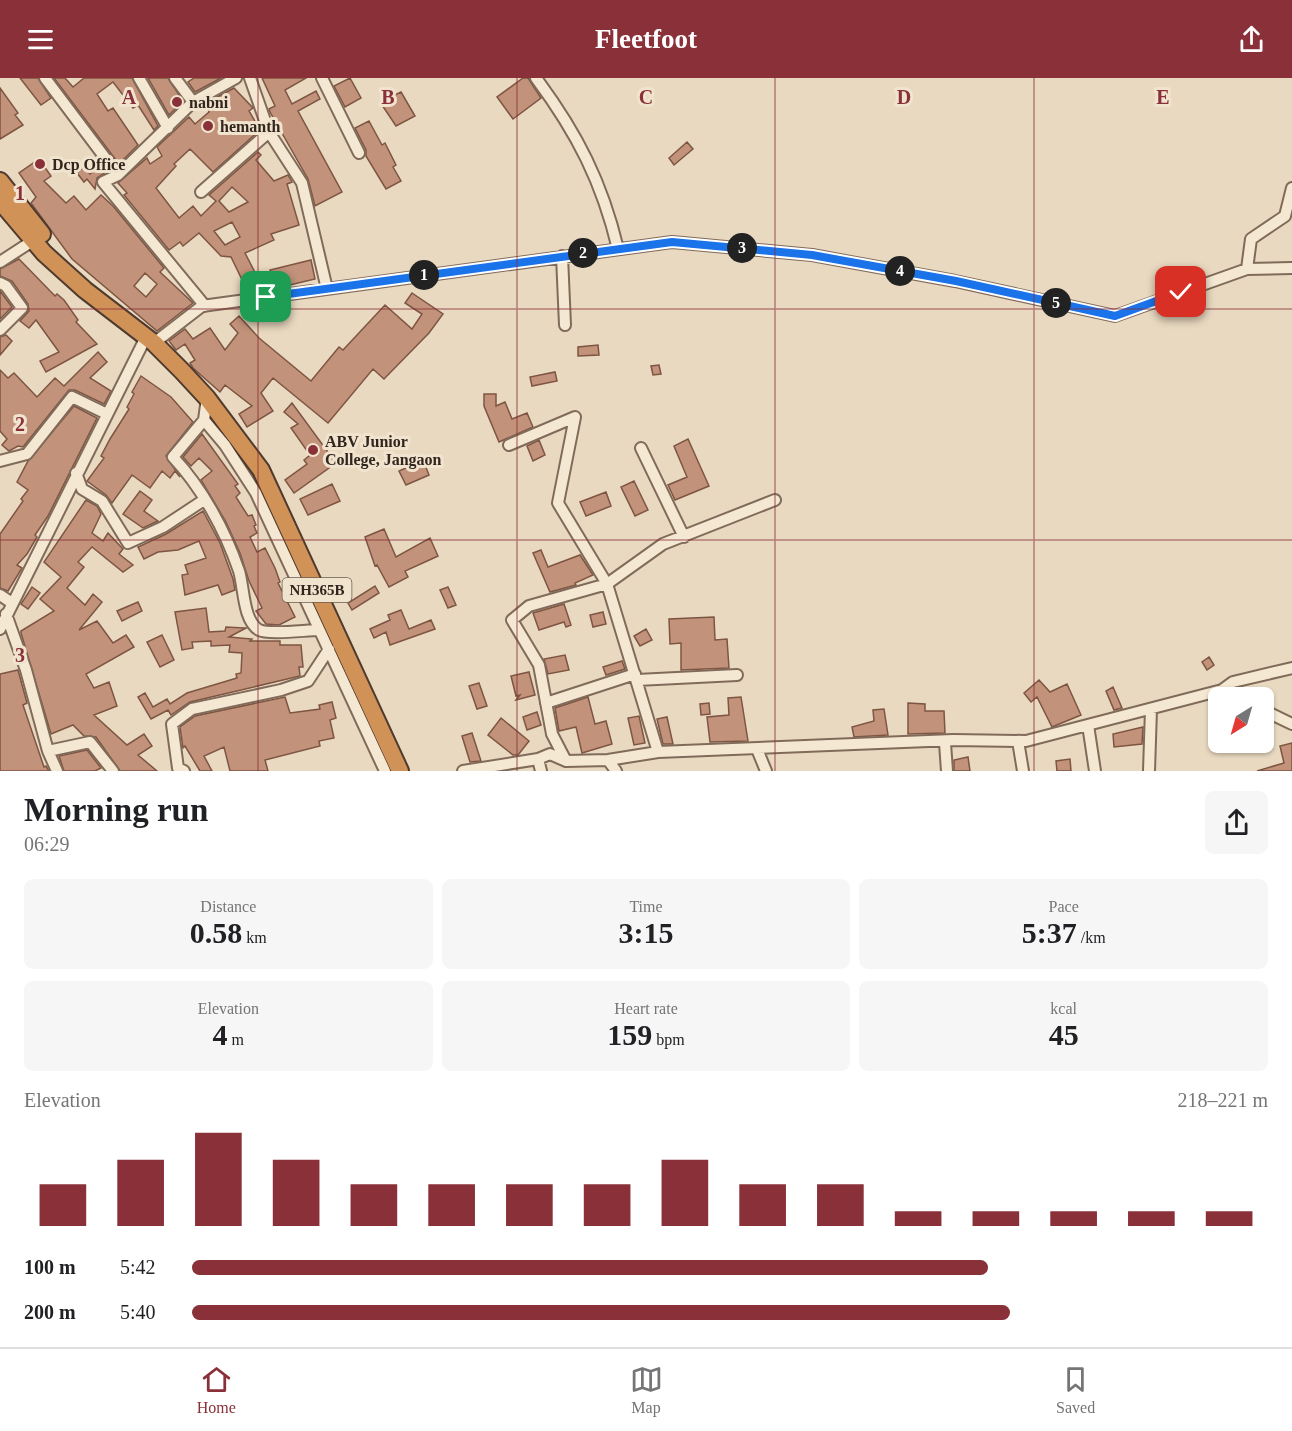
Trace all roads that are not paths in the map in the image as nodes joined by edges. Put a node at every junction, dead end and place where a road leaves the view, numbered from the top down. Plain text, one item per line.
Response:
1 (45, 78) edge
2 (139, 78) edge
3 (175, 78) edge
4 (236, 78) edge
5 (250, 78) edge
6 (322, 78) edge
7 (536, 78) edge
8 (193, 102) junction
9 (168, 128) junction
10 (269, 132) junction
11 (359, 153) dead end
12 (118, 176) junction
13 (0, 181) edge
14 (1292, 188) edge
15 (201, 192) dead end
16 (0, 201) edge
17 (34, 240) junction
18 (618, 249) junction
19 (562, 256) junction
20 (0, 262) edge
21 (1247, 268) junction
22 (1292, 268) edge
23 (0, 283) edge
24 (327, 289) junction
25 (205, 306) junction
26 (119, 314) junction
27 (565, 325) dead end
28 (0, 330) edge
29 (150, 340) junction
30 (207, 398) junction
31 (107, 414) junction
32 (204, 420) junction
33 (509, 445) dead end
34 (641, 448) dead end
35 (0, 460) edge
36 (76, 473) junction
37 (204, 500) junction
38 (775, 500) dead end
39 (684, 537) junction
40 (607, 584) junction
41 (0, 595) edge
42 (12, 603) junction
43 (6, 614) junction
44 (0, 629) edge
45 (318, 630) junction
46 (329, 649) junction
47 (1292, 668) edge
48 (737, 675) dead end
49 (636, 677) junction
50 (1226, 687) edge
51 (1208, 694) edge
52 (546, 703) junction
53 (1150, 709) junction
54 (1274, 715) edge
55 (1292, 724) edge
56 (1088, 725) junction
57 (1018, 741) junction
58 (945, 743) junction
59 (756, 749) junction
60 (48, 751) junction
61 (658, 752) junction
62 (538, 759) junction
63 (608, 760) junction
64 (566, 761) junction
65 (57, 771) edge
66 (113, 771) edge
67 (184, 771) edge
68 (385, 771) edge
69 (400, 771) edge
70 (463, 771) edge
71 (541, 771) edge
72 (616, 771) edge
73 (766, 771) edge
74 (947, 771) edge
75 (1023, 771) edge
76 (1095, 771) edge
77 (1149, 771) edge

1 - 12 street
2 - 9 street
3 - 8 street
4 - 8 street
5 - 10 street
6 - 11 street
7 - 18 street
8 - 9 street
9 - 12 street
10 - 15 street
10 - 24 street
12 - 25 street
13 - 26 highway, NH365B
14 - 21 street
16 - 17 highway, NH365B
17 - 20 street
17 - 26 highway, NH365B
18 - 19 street
18 - 21 street
19 - 24 street
19 - 27 street
21 - 22 street
23 - 28 street
24 - 25 street
25 - 29 street
26 - 29 highway, NH365B
29 - 30 highway, NH365B
29 - 31 street
30 - 32 street
30 - 69 highway, NH365B
31 - 35 street
31 - 36 street
32 - 37 street
32 - 45 street
33 - 40 street
34 - 39 street
36 - 37 street
36 - 42 street
37 - 45 street
38 - 39 street
39 - 40 street
40 - 49 street
40 - 52 street
41 - 42 street
42 - 43 street
43 - 44 street
43 - 60 street
45 - 46 street
46 - 67 street
46 - 68 street
47 - 50 street
48 - 49 street
49 - 52 street
49 - 61 street
51 - 53 street
52 - 64 street
53 - 56 street
53 - 77 street
54 - 55 street
56 - 57 street
56 - 76 street
57 - 58 street
57 - 75 street
58 - 59 street
58 - 74 street
59 - 61 street
59 - 73 street
60 - 65 street
60 - 66 street
61 - 63 street
62 - 64 street
62 - 70 street
62 - 71 street
63 - 64 street
63 - 72 street

